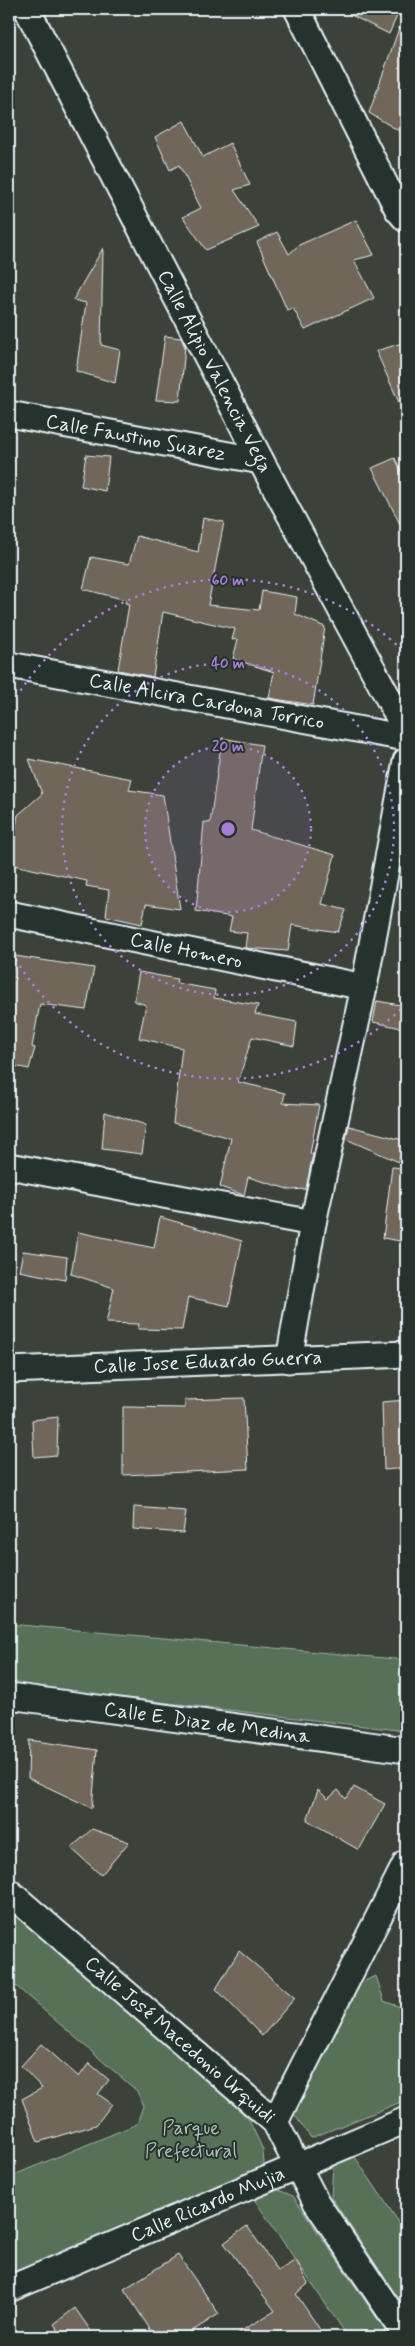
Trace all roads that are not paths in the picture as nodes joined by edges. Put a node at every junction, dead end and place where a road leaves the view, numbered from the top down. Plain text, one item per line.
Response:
1 (27, 9) edge
2 (297, 9) edge
3 (403, 207) edge
4 (9, 414) edge
5 (261, 461) junction
6 (9, 666) edge
7 (406, 731) edge
8 (406, 738) edge
9 (406, 761) edge
10 (9, 914) edge
11 (364, 987) junction
12 (9, 1166) edge
13 (313, 1223) junction
14 (406, 1354) edge
15 (289, 1360) junction
16 (9, 1370) edge
17 (9, 1696) edge
18 (406, 1750) edge
19 (406, 1863) edge
20 (9, 1892) edge
21 (406, 2120) edge
22 (275, 2122) junction
23 (298, 2165) junction
24 (9, 2289) edge
25 (406, 2335) edge

1 - 5 street, Calle Alipio Valencia Vega
2 - 3 street
4 - 5 street, Calle Faustino Suarez
5 - 7 street, Calle Alipio Valencia Vega
6 - 8 street, Calle Alcira Cardona Torrico
9 - 11 street
10 - 11 street, Calle Homero
11 - 13 street
12 - 13 street
13 - 15 street
14 - 15 street, Calle Jose Eduardo Guerra
15 - 16 street, Calle Jose Eduardo Guerra
17 - 18 street, Calle E. Diaz de Medina
19 - 22 street
20 - 22 street, Calle José Macedonio Urquidi
21 - 23 street, Calle Ricardo Mujia
22 - 23 street, Calle José Macedonio Urquidi
23 - 24 street, Calle Ricardo Mujia
23 - 25 street, Calle José Macedonio Urquidi

